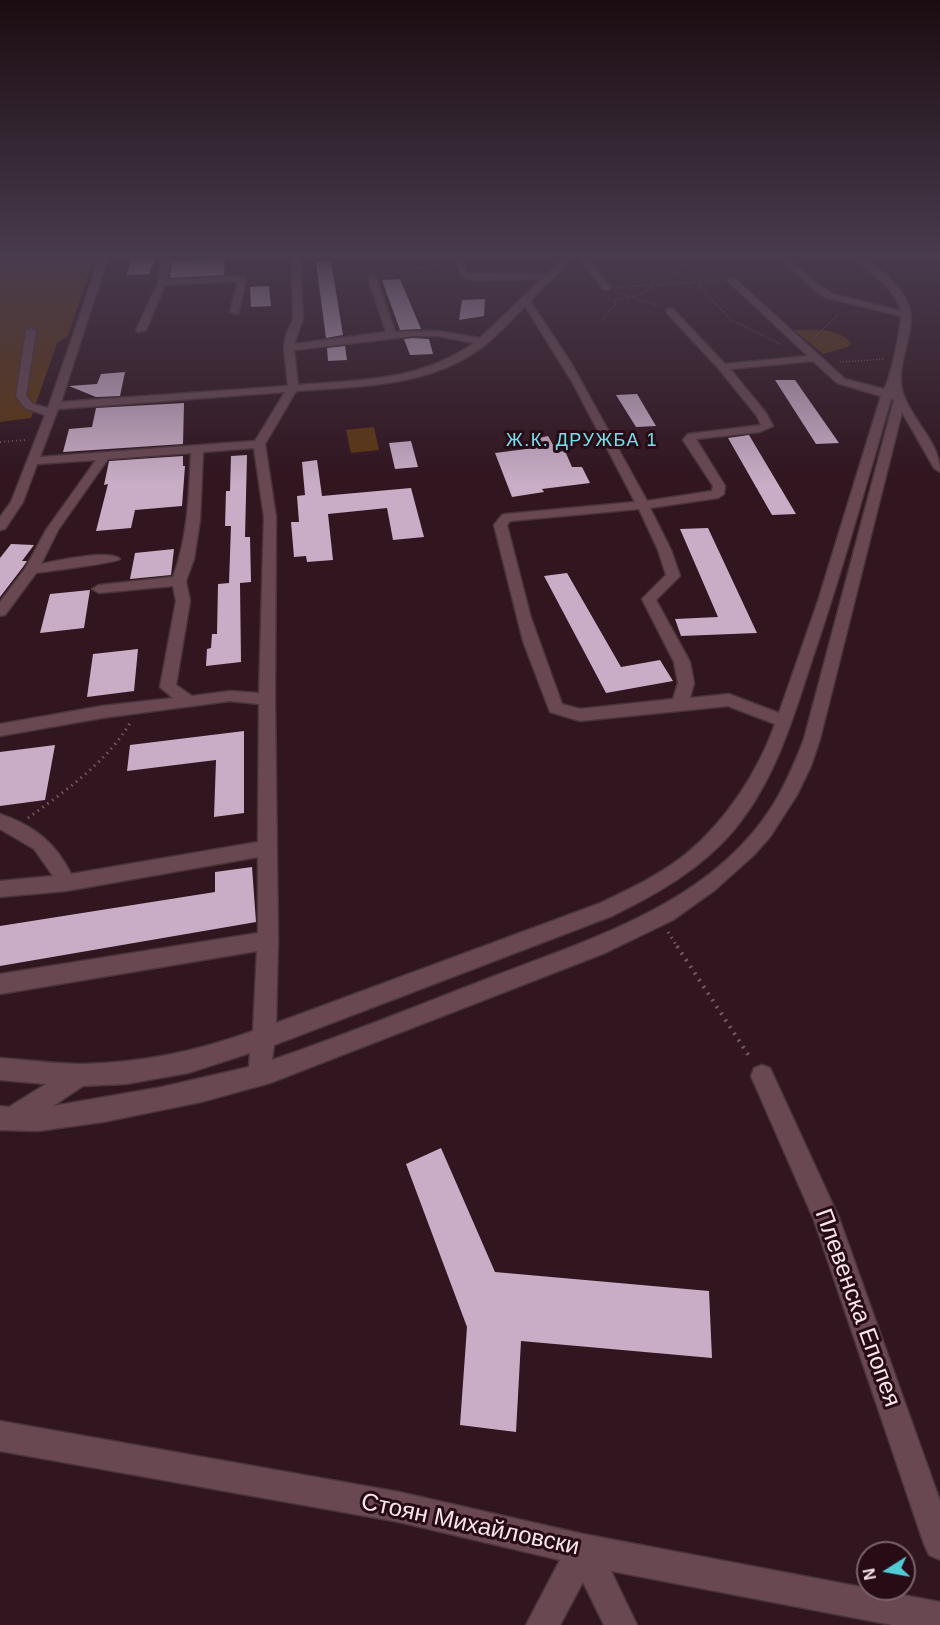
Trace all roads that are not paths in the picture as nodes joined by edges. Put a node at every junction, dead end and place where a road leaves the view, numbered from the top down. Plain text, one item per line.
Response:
1 (31, 333) edge
2 (81, 333) edge
3 (292, 333) edge
4 (391, 333) edge
5 (492, 333) edge
6 (549, 333) edge
7 (691, 333) edge
8 (787, 333) edge
9 (902, 333) edge
10 (392, 336) junction
11 (483, 342) junction
12 (289, 348) junction
13 (817, 360) junction
14 (723, 367) junction
15 (293, 388) junction
16 (894, 392) junction
17 (53, 409) junction
18 (258, 444) junction
19 (197, 449) junction
20 (106, 454) junction
21 (32, 462) junction
22 (940, 468) edge
23 (642, 505) junction
24 (0, 526) edge
25 (113, 559) dead end
26 (31, 570) junction
27 (179, 581) junction
28 (99, 589) dead end
29 (0, 612) edge
30 (267, 699) junction
31 (189, 702) junction
32 (680, 704) junction
33 (785, 721) junction
34 (0, 730) edge
35 (8, 825) edge
36 (267, 848) junction
37 (66, 883) junction
38 (0, 889) edge
39 (268, 940) junction
40 (0, 984) edge
41 (262, 1040) junction
42 (0, 1069) edge
43 (80, 1075) junction
44 (259, 1075) junction
45 (762, 1076) road end
46 (4, 1122) edge
47 (0, 1436) edge
48 (935, 1511) edge
49 (940, 1544) edge
50 (583, 1550) junction
51 (940, 1618) edge
52 (542, 1625) edge
53 (621, 1625) edge

1 - 17 street
2 - 17 street
3 - 12 street
4 - 10 street
5 - 11 street
6 - 23 street
7 - 14 street
8 - 13 street
9 - 16 street
10 - 11 street
10 - 12 street
11 - 15 street
12 - 15 street
13 - 14 street
13 - 16 street
14 - 23 street
15 - 17 street
15 - 18 street
16 - 22 street
16 - 33 street
16 - 44 street
17 - 21 street
18 - 19 street
18 - 30 street
19 - 20 street
19 - 27 street
20 - 21 street
20 - 26 street
21 - 24 street
23 - 32 street
23 - 32 street
25 - 26 street
26 - 29 street
27 - 28 street
27 - 31 street
30 - 31 street
30 - 36 street
31 - 34 street
32 - 33 street
33 - 41 street
35 - 37 street
36 - 37 street
36 - 39 street
37 - 38 street
39 - 40 street
39 - 41 street
41 - 43 street
41 - 44 street
42 - 43 street
43 - 46 street
44 - 46 street
45 - 48 street, Плевенска Епопея
47 - 50 street, Стоян Михайловски
48 - 49 street, Плевенска Епопея
50 - 51 street, Стоян Михайловски
50 - 52 street
50 - 53 street

